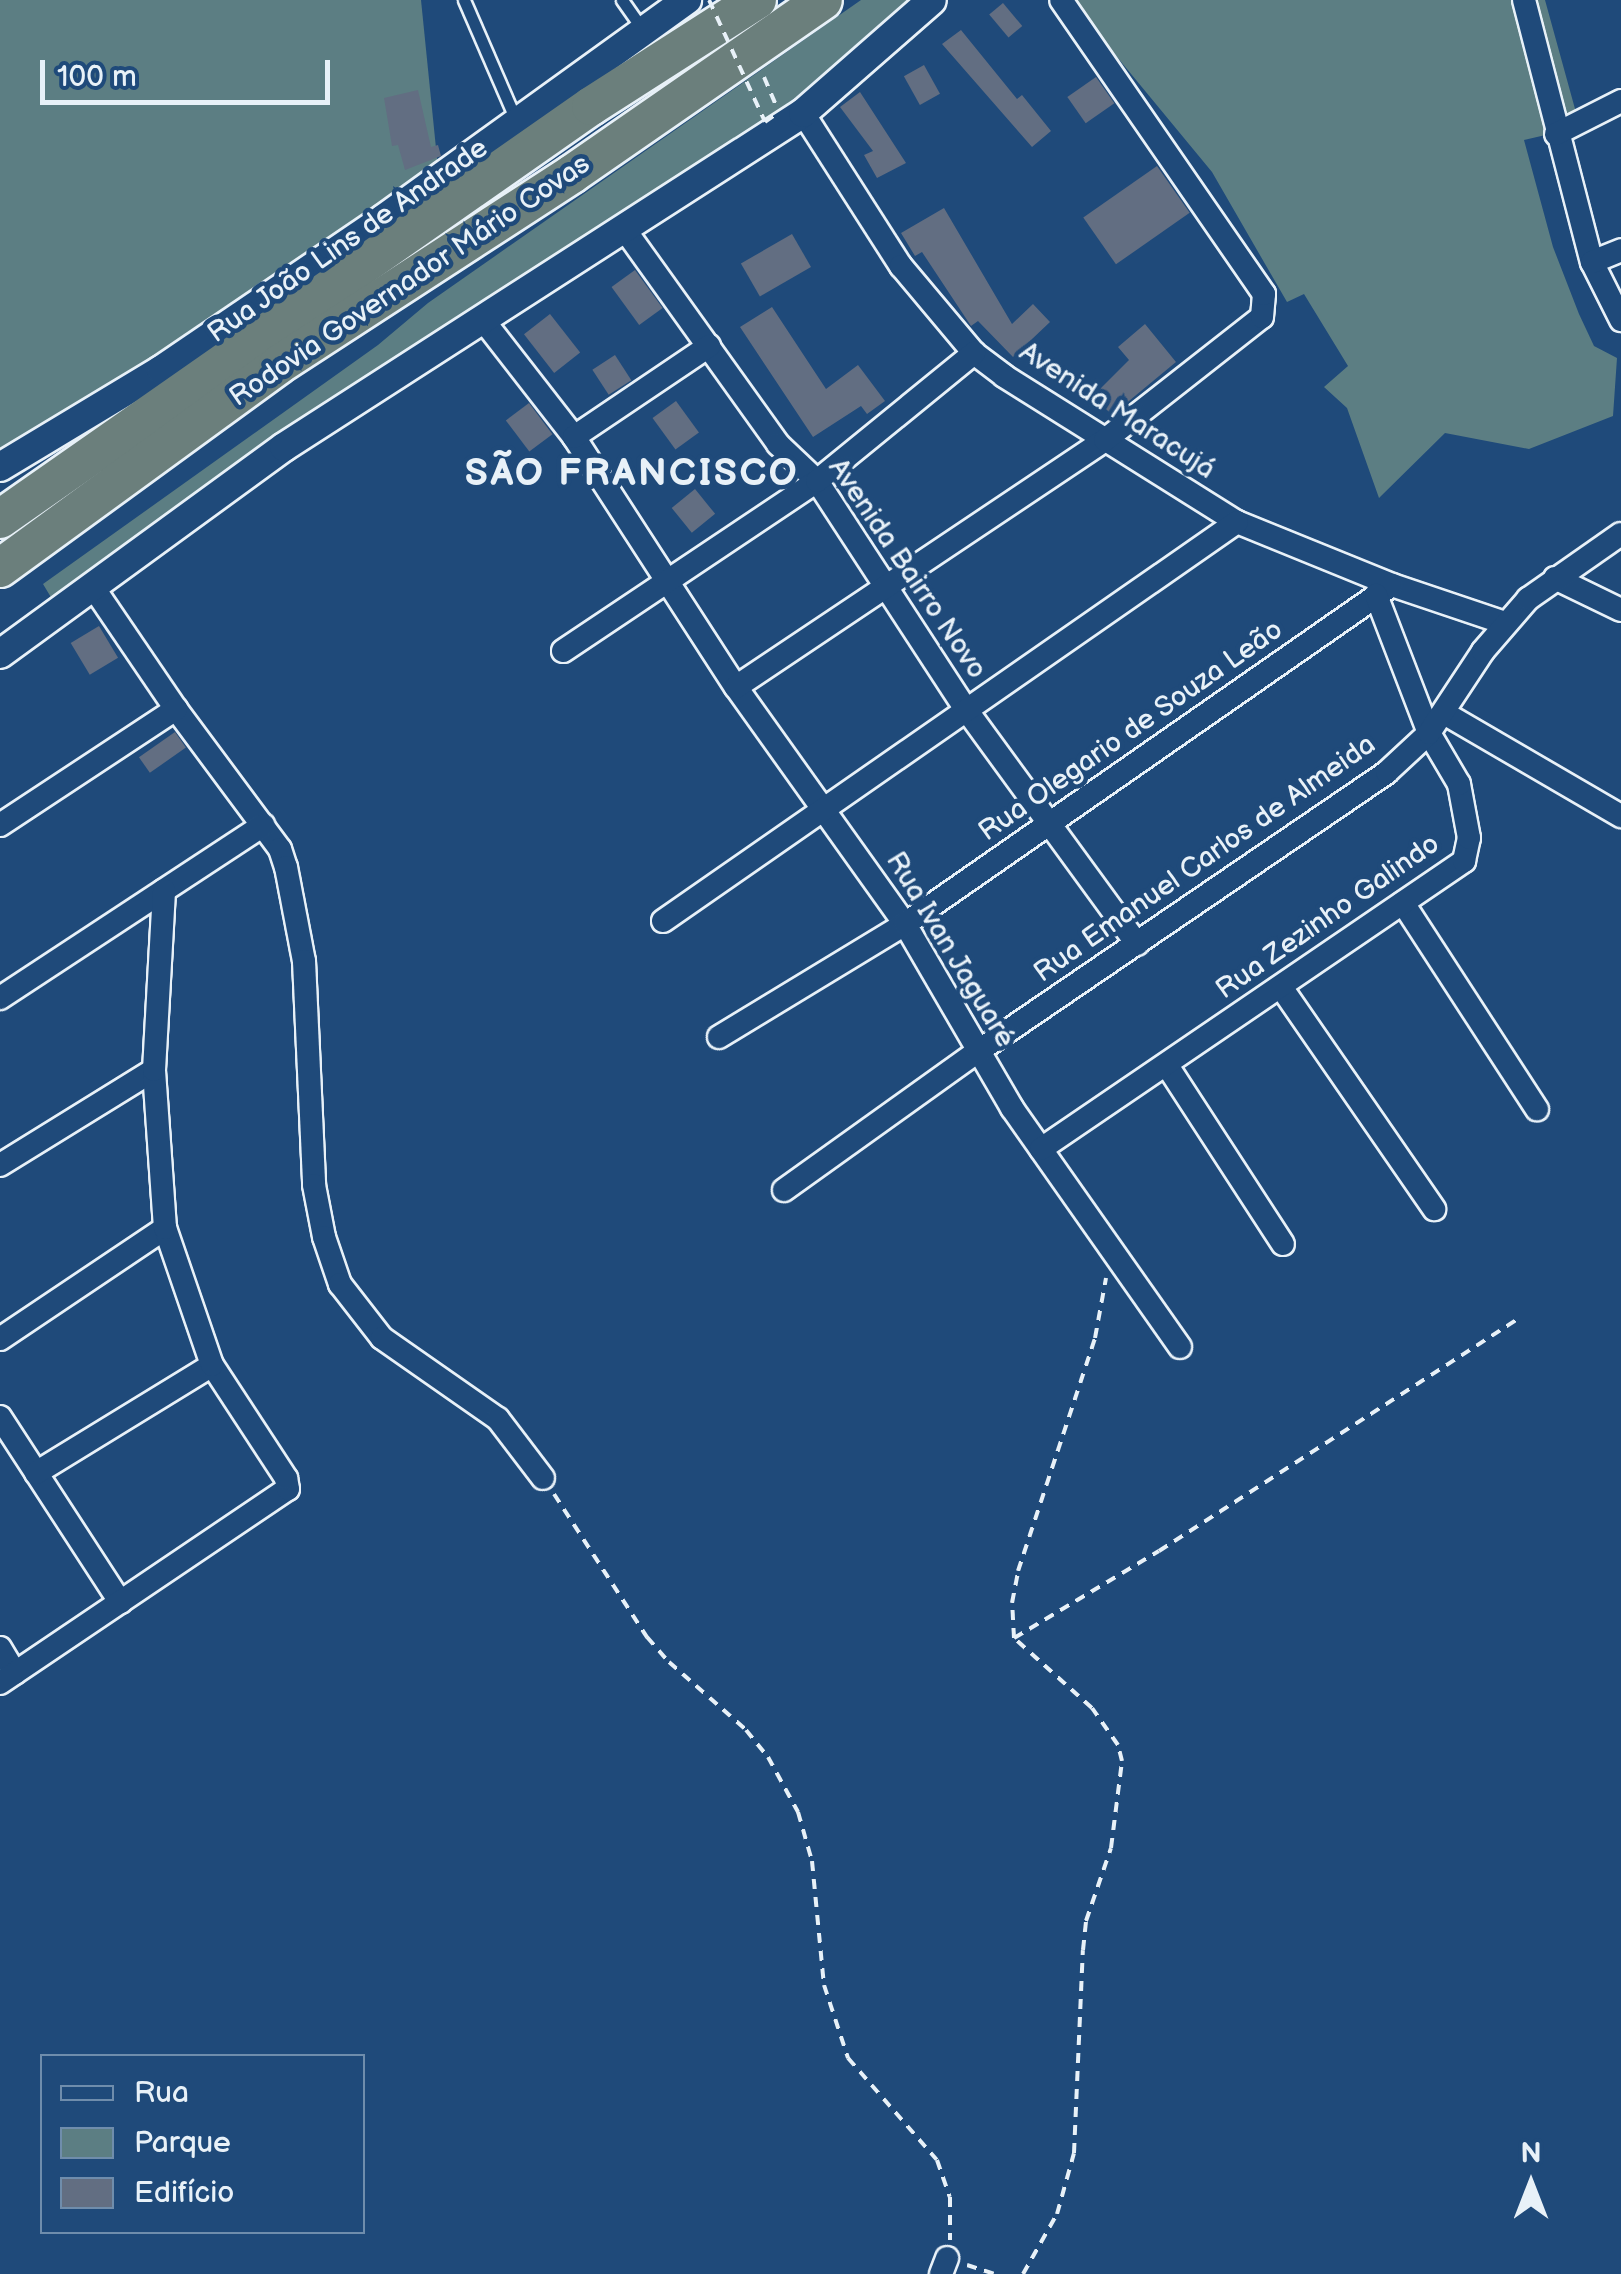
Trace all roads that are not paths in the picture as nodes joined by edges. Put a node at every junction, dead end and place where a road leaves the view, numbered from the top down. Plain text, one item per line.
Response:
1 (464, 0) edge
2 (622, 0) edge
3 (687, 0) edge
4 (757, 0) edge
5 (823, 0) edge
6 (932, 0) edge
7 (1062, 0) edge
8 (1524, 0) edge
9 (644, 32) junction
10 (1621, 101) edge
11 (791, 112) junction
12 (518, 123) junction
13 (1556, 134) junction
14 (626, 230) junction
15 (1621, 250) edge
16 (1592, 262) junction
17 (483, 320) junction
18 (1621, 320) edge
19 (710, 346) junction
20 (974, 353) junction
21 (574, 437) junction
22 (1105, 440) junction
23 (0, 467) edge
24 (816, 481) junction
25 (0, 519) edge
26 (1237, 522) junction
27 (1621, 534) edge
28 (0, 568) edge
29 (1555, 578) junction
30 (672, 581) junction
31 (883, 585) junction
32 (93, 587) junction
33 (1384, 590) junction
34 (1621, 610) edge
35 (1505, 623) junction
36 (564, 651) dead end
37 (0, 654) edge
38 (736, 687) junction
39 (965, 708) junction
40 (176, 709) junction
41 (1444, 713) junction
42 (1429, 733) junction
43 (824, 809) junction
44 (1621, 816) edge
45 (1053, 824) junction
46 (0, 825) edge
47 (263, 825) junction
48 (164, 890) junction
49 (1403, 902) junction
50 (662, 921) dead end
51 (905, 924) junction
52 (1137, 944) junction
53 (1281, 987) junction
54 (0, 998) edge
55 (719, 1036) dead end
56 (977, 1052) junction
57 (1168, 1066) junction
58 (154, 1070) junction
59 (1537, 1109) dead end
60 (1041, 1149) junction
61 (0, 1165) edge
62 (784, 1190) dead end
63 (1434, 1209) dead end
64 (165, 1228) junction
65 (1283, 1244) dead end
66 (0, 1339) edge
67 (1180, 1347) dead end
68 (212, 1365) junction
69 (0, 1417) edge
70 (36, 1473) junction
71 (543, 1478) road end
72 (120, 1602) junction
73 (0, 1648) edge
74 (8, 1678) edge

1 - 12 lane
2 - 9 lane
3 - 9 street, Rua João Lins de Andrade
4 - 25 highway, Rodovia Governador Mário Covas
5 - 28 highway, Rodovia Governador Mário Covas
6 - 11 street
7 - 22 street
8 - 13 street
9 - 12 street, Rua João Lins de Andrade
10 - 13 street
11 - 14 street
11 - 20 street, Avenida Maracujá
12 - 23 street, Rua João Lins de Andrade
13 - 16 street
14 - 17 street
14 - 19 street, Avenida Bairro Novo
15 - 16 street
16 - 18 street
17 - 21 street, Rua Ivan Jaguaré
17 - 32 street
19 - 21 street
19 - 24 street, Avenida Bairro Novo
20 - 22 street, Avenida Maracujá
20 - 24 street
21 - 30 street, Rua Ivan Jaguaré
22 - 26 street, Avenida Maracujá
22 - 31 street
24 - 30 street
24 - 31 street, Avenida Bairro Novo
26 - 33 street, Avenida Maracujá
26 - 39 street
27 - 29 street, Rua Emanuel Carlos de Almeida
29 - 34 street
29 - 35 street, Rua Emanuel Carlos de Almeida
30 - 36 street
30 - 38 street, Rua Ivan Jaguaré
31 - 38 street
31 - 39 street, Avenida Bairro Novo
32 - 37 street
32 - 40 street
33 - 35 street, Avenida Maracujá
33 - 42 street, Rua Zezinho Galindo
33 - 45 street, Rua Olegario de Souza Leão
35 - 41 street, Rua Emanuel Carlos de Almeida
38 - 43 street, Rua Ivan Jaguaré
39 - 43 street
39 - 45 street, Avenida Bairro Novo
40 - 46 street
40 - 47 street
41 - 42 street, Rua Emanuel Carlos de Almeida
41 - 44 street
42 - 49 street, Rua Zezinho Galindo
42 - 52 street, Rua Emanuel Carlos de Almeida
43 - 50 street
43 - 51 street, Rua Ivan Jaguaré
45 - 51 street, Rua Olegario de Souza Leão
45 - 52 street, Avenida Bairro Novo
47 - 48 street
47 - 71 street
48 - 54 street
48 - 58 street
49 - 53 street, Rua Zezinho Galindo
49 - 59 street
51 - 55 street, Rua Olegario de Souza Leão
51 - 56 street, Rua Ivan Jaguaré
52 - 56 street, Rua Emanuel Carlos de Almeida
53 - 57 street, Rua Zezinho Galindo
53 - 63 street
56 - 60 street, Rua Ivan Jaguaré
56 - 62 street, Rua Emanuel Carlos de Almeida
57 - 60 street, Rua Zezinho Galindo
57 - 65 street
58 - 61 street
58 - 64 street
60 - 67 street, Rua Ivan Jaguaré
64 - 66 street
64 - 68 street
68 - 70 street
68 - 72 street
69 - 70 street
70 - 72 street
72 - 74 street
73 - 74 street

